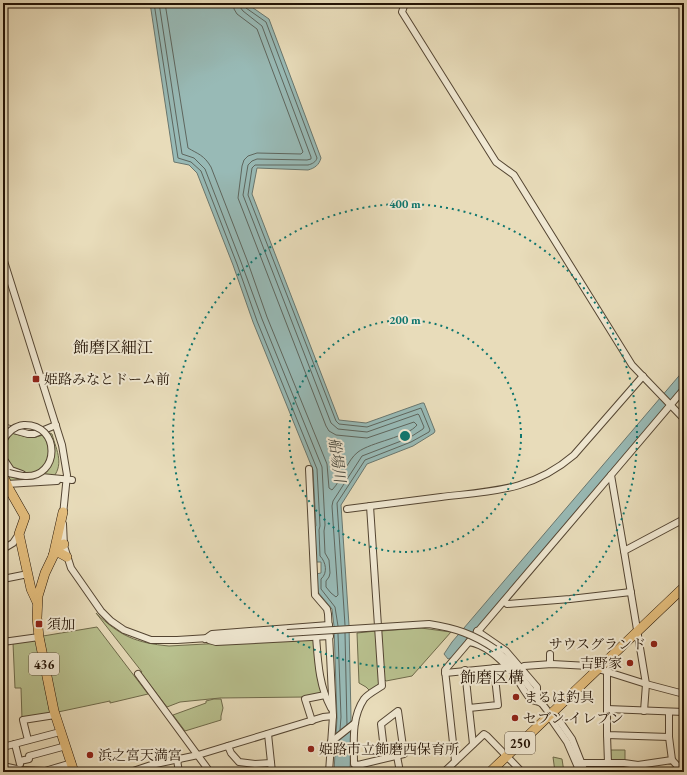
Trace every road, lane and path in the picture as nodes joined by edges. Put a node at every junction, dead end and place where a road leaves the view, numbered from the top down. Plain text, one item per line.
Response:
1 (405, 3) edge
2 (3, 258) edge
3 (642, 376) junction
4 (684, 389) edge
5 (671, 405) junction
6 (684, 419) edge
7 (56, 425) junction
8 (3, 427) edge
9 (3, 441) edge
10 (3, 458) edge
11 (309, 469) dead end
12 (5, 473) edge
13 (611, 474) junction
14 (69, 479) junction
15 (7, 484) junction
16 (370, 506) junction
17 (347, 509) dead end
18 (63, 512) junction
19 (684, 519) edge
20 (19, 534) junction
21 (64, 544) junction
22 (3, 549) edge
23 (624, 551) junction
24 (53, 555) junction
25 (67, 557) junction
26 (28, 574) junction
27 (3, 579) edge
28 (684, 587) edge
29 (631, 592) junction
30 (504, 601) junction
31 (37, 602) junction
32 (329, 625) junction
33 (477, 631) junction
34 (638, 631) junction
35 (316, 636) junction
36 (330, 636) junction
37 (39, 637) junction
38 (205, 639) junction
39 (3, 642) edge
40 (469, 642) junction
41 (550, 654) dead end
42 (550, 664) junction
43 (507, 667) junction
44 (494, 668) junction
45 (520, 668) junction
46 (465, 670) junction
47 (602, 670) junction
48 (445, 673) junction
49 (138, 674) dead end
50 (646, 684) junction
51 (684, 694) edge
52 (325, 695) junction
53 (539, 700) junction
54 (469, 708) junction
55 (607, 709) junction
56 (644, 711) junction
57 (669, 712) junction
58 (684, 712) edge
59 (332, 713) junction
60 (550, 714) junction
61 (54, 715) junction
62 (312, 721) junction
63 (355, 723) junction
64 (60, 732) junction
65 (268, 734) junction
66 (607, 735) junction
67 (669, 737) junction
68 (28, 740) junction
69 (331, 742) junction
70 (15, 744) junction
71 (473, 744) junction
72 (66, 746) junction
73 (228, 746) junction
74 (3, 747) edge
75 (198, 755) junction
76 (398, 756) junction
77 (507, 756) junction
78 (385, 758) junction
79 (20, 760) junction
80 (177, 760) junction
81 (672, 760) junction
82 (455, 761) junction
83 (271, 762) junction
84 (72, 763) junction
85 (582, 763) junction
86 (608, 763) junction
87 (356, 765) junction
88 (3, 766) edge
89 (152, 769) edge
90 (21, 770) junction
91 (74, 772) edge
92 (130, 772) edge
93 (179, 772) edge
94 (210, 772) edge
95 (272, 772) edge
96 (329, 772) edge
97 (354, 772) edge
98 (360, 772) edge
99 (400, 772) edge
100 (444, 772) edge
101 (490, 772) edge
102 (522, 772) edge
103 (580, 772) edge
104 (585, 772) edge
105 (683, 772) edge

1 - 3 street
2 - 7 street
3 - 5 street
3 - 16 street
4 - 5 street
5 - 6 street
5 - 13 street
7 - 8 street
7 - 14 street
9 - 12 street, bridge
10 - 14 street, bridge
11 - 32 street
12 - 15 highway, 436
13 - 23 street
13 - 30 street
14 - 15 street
14 - 18 street
15 - 20 highway, 436
16 - 17 street
16 - 63 street
18 - 21 street
18 - 24 highway
19 - 23 street
20 - 22 street
20 - 26 highway, 436
21 - 24 highway, 436
21 - 25 street
23 - 29 street
24 - 25 highway
24 - 31 highway, 436
25 - 38 street
26 - 27 street
26 - 31 highway, 436
28 - 34 highway, 250
29 - 30 street
29 - 34 street
30 - 33 street
31 - 37 highway, 436
32 - 36 street
32 - 38 street
33 - 40 street
33 - 45 street
34 - 47 highway, 250
34 - 50 street
35 - 36 street
35 - 38 street
35 - 52 street
36 - 59 street
37 - 39 street
37 - 61 highway, 436
38 - 53 street, bridge
40 - 43 street
40 - 48 street
41 - 42 street
42 - 45 street
42 - 47 street
43 - 44 street
43 - 53 street
44 - 46 street
44 - 54 street
45 - 53 street
46 - 48 street
46 - 54 street
47 - 50 street
47 - 55 street
47 - 60 highway, 250
48 - 82 street
49 - 75 street
50 - 51 street
50 - 56 street
52 - 59 street
52 - 62 street
53 - 60 street
54 - 71 street
55 - 56 street
55 - 66 street
56 - 57 street
57 - 58 street
57 - 67 street
59 - 62 street
59 - 69 street
60 - 77 highway, 250
60 - 85 street
60 - 103 street
61 - 64 highway, 436
61 - 68 street
62 - 65 street
63 - 69 street
63 - 87 street
64 - 68 street
64 - 72 highway, 436
65 - 73 street
65 - 83 street
66 - 67 street
66 - 86 street
67 - 81 street
68 - 70 street
69 - 96 street
70 - 74 street
70 - 79 street
71 - 77 street
71 - 82 street
72 - 79 street
72 - 84 highway, 436
73 - 75 street
73 - 83 street
75 - 80 street
75 - 94 street
76 - 78 street
76 - 78 street
76 - 99 street
77 - 101 highway, 250
77 - 102 street
78 - 87 street
79 - 90 street
80 - 89 street
80 - 93 street
81 - 86 street
81 - 105 street
82 - 100 street
83 - 95 street
84 - 90 street
84 - 91 highway, 436
85 - 86 street
85 - 104 street
87 - 97 street
87 - 98 street
88 - 90 street
89 - 92 street

